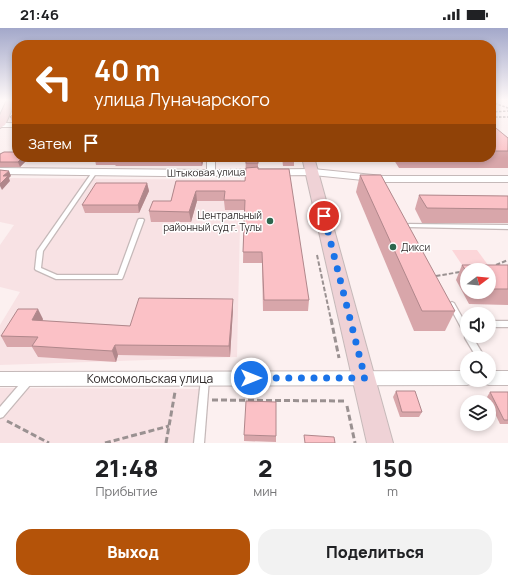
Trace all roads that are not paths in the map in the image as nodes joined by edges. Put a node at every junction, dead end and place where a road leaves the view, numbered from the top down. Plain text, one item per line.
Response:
1 (0, 125) edge
2 (12, 125) edge
3 (211, 162) edge
4 (311, 164) edge
5 (0, 171) edge
6 (95, 172) junction
7 (211, 172) junction
8 (508, 179) edge
9 (141, 220) dead end
10 (405, 220) edge
11 (409, 226) junction
12 (508, 227) edge
13 (412, 232) edge
14 (447, 296) edge
15 (460, 317) edge
16 (496, 324) edge
17 (508, 324) edge
18 (496, 377) edge
19 (365, 378) junction
20 (460, 378) edge
21 (508, 378) edge
22 (0, 379) edge
23 (30, 379) junction
24 (206, 379) junction
25 (0, 414) edge
26 (199, 443) edge
27 (380, 443) edge

1 - 2 street
3 - 7 street
4 - 7 street, Штыковая улица
4 - 8 street, Штыковая улица
4 - 19 main road
5 - 6 street, Штыковая улица
6 - 7 street, Штыковая улица
6 - 9 lane
10 - 11 lane
11 - 12 lane
11 - 13 lane
14 - 15 lane
16 - 17 lane
18 - 21 street
19 - 20 street, Комсомольская улица
19 - 24 street, Комсомольская улица
19 - 27 main road
22 - 23 street, Комсомольская улица
23 - 24 street, Комсомольская улица
23 - 25 lane
24 - 26 lane

